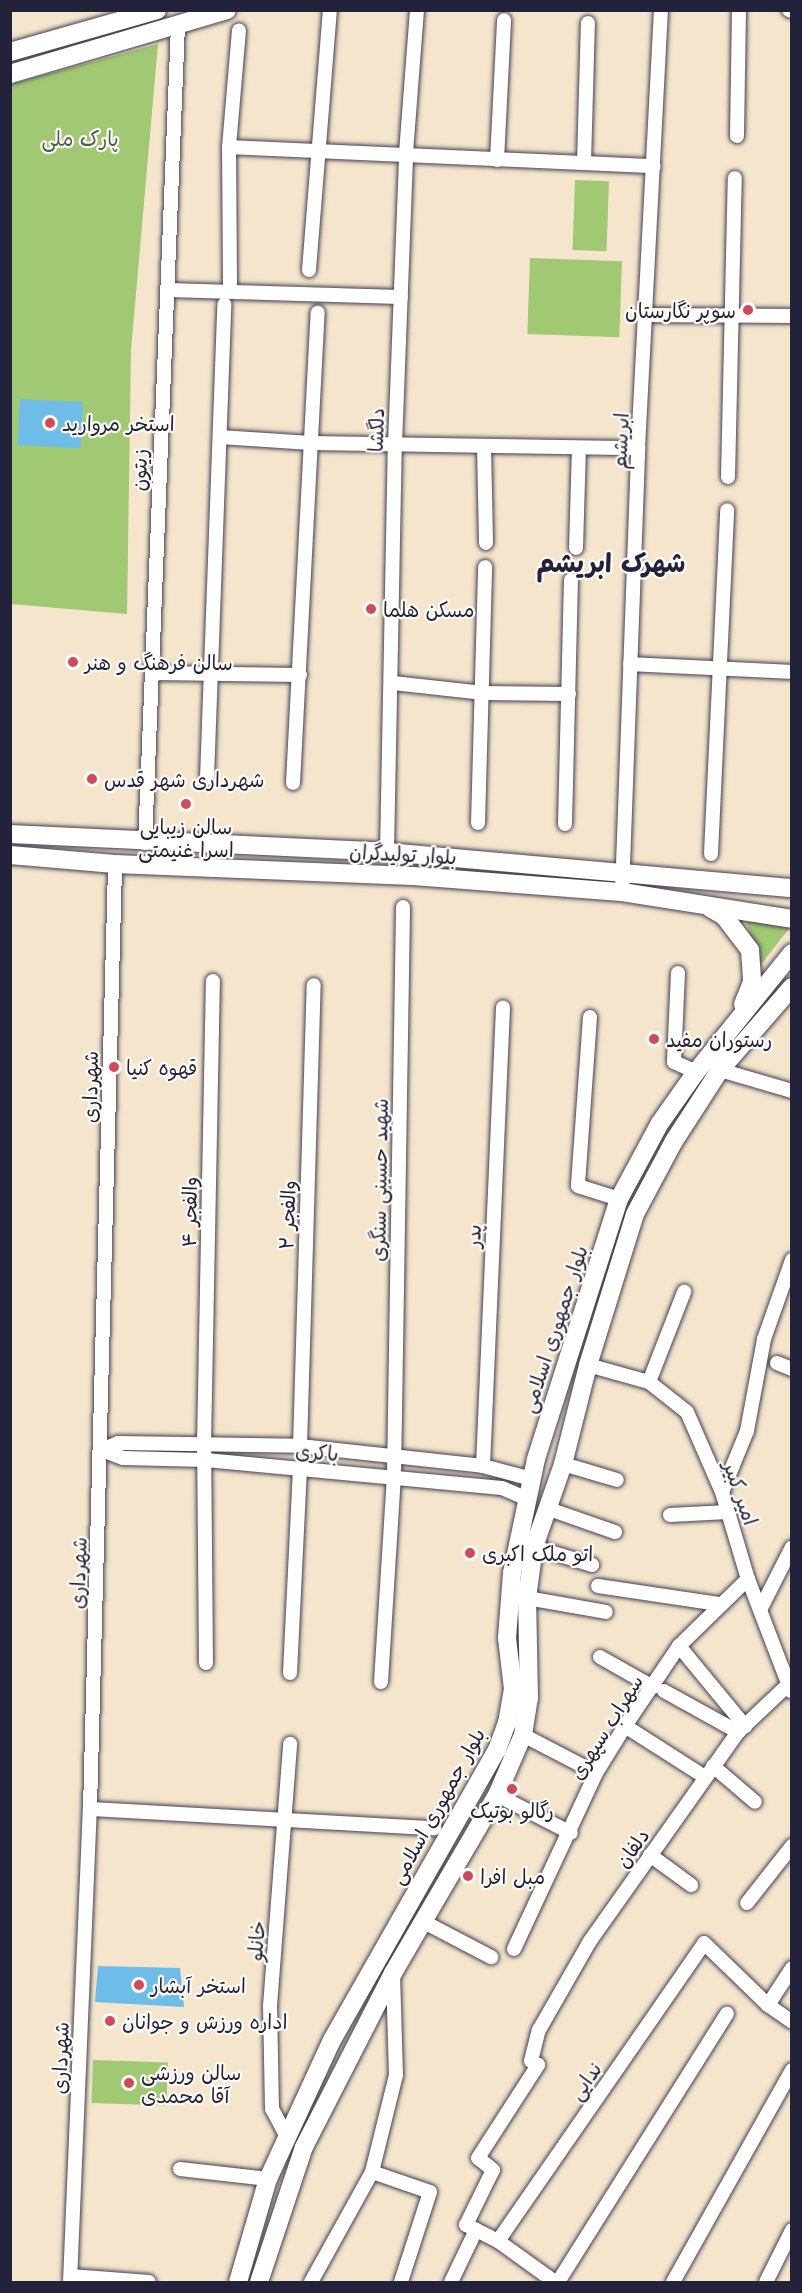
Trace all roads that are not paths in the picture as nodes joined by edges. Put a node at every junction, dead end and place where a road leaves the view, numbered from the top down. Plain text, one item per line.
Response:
1 (157, 10) edge
2 (227, 10) edge
3 (330, 10) edge
4 (417, 10) edge
5 (661, 10) edge
6 (739, 10) edge
7 (504, 20) dead end
8 (588, 23) dead end
9 (178, 27) junction
10 (239, 30) dead end
11 (10, 52) edge
12 (10, 74) edge
13 (736, 136) dead end
14 (229, 147) junction
15 (321, 152) junction
16 (406, 153) junction
17 (497, 160) junction
18 (584, 163) junction
19 (654, 166) junction
20 (735, 178) dead end
21 (309, 270) dead end
22 (230, 284) dead end
23 (167, 290) junction
24 (401, 297) junction
25 (224, 304) dead end
26 (318, 313) dead end
27 (648, 315) junction
28 (732, 316) junction
29 (792, 316) edge
30 (220, 437) junction
31 (311, 443) junction
32 (394, 445) junction
33 (484, 446) junction
34 (579, 448) junction
35 (638, 448) junction
36 (728, 477) dead end
37 (727, 510) dead end
38 (486, 543) dead end
39 (576, 548) dead end
40 (485, 567) dead end
41 (571, 579) dead end
42 (630, 664) junction
43 (720, 670) junction
44 (792, 672) edge
45 (152, 674) junction
46 (300, 675) junction
47 (208, 676) junction
48 (393, 683) junction
49 (483, 693) junction
50 (569, 694) junction
51 (207, 778) dead end
52 (293, 783) dead end
53 (477, 823) dead end
54 (565, 824) dead end
55 (10, 834) edge
56 (145, 843) junction
57 (387, 852) junction
58 (711, 854) dead end
59 (10, 855) edge
60 (115, 864) junction
61 (622, 884) junction
62 (792, 888) edge
63 (703, 904) junction
64 (403, 907) dead end
65 (792, 919) edge
66 (792, 953) edge
67 (678, 973) dead end
68 (213, 981) dead end
69 (314, 986) dead end
70 (792, 987) edge
71 (503, 1007) dead end
72 (590, 1017) dead end
73 (734, 1025) junction
74 (720, 1070) junction
75 (696, 1072) junction
76 (792, 1091) edge
77 (619, 1199) junction
78 (792, 1260) edge
79 (684, 1292) dead end
80 (777, 1363) dead end
81 (588, 1365) junction
82 (792, 1369) edge
83 (649, 1382) junction
84 (204, 1444) junction
85 (300, 1446) junction
86 (102, 1450) junction
87 (394, 1455) junction
88 (536, 1459) junction
89 (206, 1460) junction
90 (563, 1464) junction
91 (483, 1466) junction
92 (300, 1471) junction
93 (505, 1471) junction
94 (394, 1476) junction
95 (532, 1479) junction
96 (616, 1480) dead end
97 (502, 1488) junction
98 (722, 1491) junction
99 (528, 1499) junction
100 (549, 1509) junction
101 (728, 1512) junction
102 (670, 1515) dead end
103 (615, 1532) dead end
104 (792, 1546) edge
105 (534, 1547) junction
106 (592, 1565) dead end
107 (748, 1579) junction
108 (598, 1586) dead end
109 (527, 1598) junction
110 (719, 1604) junction
111 (761, 1608) junction
112 (606, 1612) dead end
113 (679, 1646) junction
114 (600, 1657) dead end
115 (206, 1663) dead end
116 (290, 1673) dead end
117 (381, 1682) dead end
118 (791, 1687) edge
119 (659, 1689) junction
120 (625, 1726) junction
121 (741, 1729) junction
122 (523, 1735) junction
123 (290, 1744) dead end
124 (709, 1772) junction
125 (596, 1773) junction
126 (497, 1795) junction
127 (755, 1802) dead end
128 (90, 1809) junction
129 (285, 1822) junction
130 (434, 1828) dead end
131 (571, 1833) junction
132 (792, 1846) edge
133 (650, 1855) junction
134 (691, 1885) dead end
135 (413, 1899) junction
136 (747, 1903) dead end
137 (428, 1915) junction
138 (514, 1949) dead end
139 (491, 1957) dead end
140 (792, 1968) edge
141 (393, 1973) junction
142 (768, 2005) junction
143 (727, 2014) dead end
144 (792, 2022) edge
145 (792, 2070) edge
146 (287, 2137) junction
147 (180, 2169) dead end
148 (372, 2172) junction
149 (268, 2179) junction
150 (471, 2227) junction
151 (792, 2230) edge
152 (498, 2241) junction
153 (70, 2279) edge
154 (551, 2281) edge
155 (149, 2283) edge
156 (238, 2283) edge
157 (260, 2283) edge
158 (311, 2283) edge
159 (401, 2283) edge
160 (451, 2283) edge
161 (673, 2283) edge
162 (766, 2283) edge

1 - 11 main road
2 - 9 main road
3 - 15 street
4 - 16 street, دلگشا
5 - 19 street, ابریشم
6 - 13 street
7 - 17 street
8 - 18 street
9 - 12 main road
9 - 23 street, زیتون
10 - 14 street
14 - 15 street
14 - 22 street
15 - 16 street
15 - 21 street
16 - 17 street
16 - 24 street, دلگشا
17 - 18 street
18 - 19 street
19 - 27 street, ابریشم
20 - 28 street
23 - 24 street
23 - 45 street, زیتون
24 - 32 street, دلگشا
25 - 30 street
26 - 31 street
27 - 28 street
27 - 35 street, ابریشم
28 - 29 street
28 - 36 street
30 - 31 street
30 - 47 street
31 - 32 street
31 - 46 street
32 - 33 street
32 - 48 street, دلگشا
33 - 34 street
33 - 38 street
34 - 35 street
34 - 39 street
35 - 42 street, ابریشم
37 - 43 street
40 - 49 street
41 - 50 street
42 - 43 street
42 - 61 street, ابریشم
43 - 44 street
43 - 58 street
45 - 47 street
45 - 56 street, زیتون
46 - 47 street
46 - 52 street
47 - 51 street
48 - 49 street
48 - 57 street, دلگشا
49 - 50 street
49 - 53 street
50 - 54 street
55 - 56 main road, بلوار تولیدگران
56 - 57 main road, بلوار تولیدگران
57 - 61 main road, بلوار تولیدگران
59 - 60 main road, بلوار تولیدگران
60 - 61 main road, بلوار تولیدگران
60 - 86 street, شهرداری
61 - 62 main road, بلوار تولیدگران
61 - 63 main road, بلوار تولیدگران
63 - 65 main road, بلوار تولیدگران
63 - 73 main road
64 - 87 street, شهید حسینی سنگری
66 - 73 main road, بلوار جمهوری اسلامی
67 - 75 street
68 - 84 street, والفجر ۴
69 - 85 street, والفجر ۲
70 - 74 main road
71 - 91 street, پدر
72 - 77 street
73 - 75 main road, بلوار جمهوری اسلامی
74 - 76 street
74 - 81 main road
75 - 77 main road, بلوار جمهوری اسلامی
77 - 88 main road, بلوار جمهوری اسلامی
78 - 98 street
79 - 83 street
80 - 82 street
81 - 83 street, امیر کبیر
81 - 90 main road
83 - 98 street, امیر کبیر
84 - 85 street
84 - 86 street
84 - 89 street, والفجر ۴
85 - 87 street
86 - 89 street, باکری
86 - 128 street, شهرداری
87 - 91 street
87 - 94 street, شهید حسینی سنگری
88 - 90 main road
88 - 95 main road, بلوار جمهوری اسلامی
89 - 92 street, باکری
89 - 115 street, والفجر ۴
90 - 96 street
90 - 100 main road
91 - 93 street
92 - 94 street, باکری
92 - 116 street
93 - 95 street
93 - 97 street
94 - 97 street, باکری
94 - 117 street, شهید حسینی سنگری
95 - 99 main road, بلوار جمهوری اسلامی
97 - 99 street, باکری
98 - 101 street, امیر کبیر
99 - 135 main road, بلوار جمهوری اسلامی
100 - 103 street
100 - 105 main road
101 - 102 street
101 - 107 street, امیر کبیر
104 - 111 street
105 - 106 street
105 - 109 main road
107 - 110 street, سهراب سپهری
107 - 111 street, امیر کبیر
108 - 110 street
109 - 112 street
109 - 122 main road
110 - 113 street, سهراب سپهری
111 - 118 street, امیر کبیر
113 - 119 street, سهراب سپهری
113 - 121 street
114 - 119 street
118 - 121 street, دلفان
119 - 120 street, سهراب سپهری
119 - 121 street
120 - 124 street
120 - 125 street, سهراب سپهری
121 - 124 street, دلفان
122 - 125 street
122 - 126 main road
123 - 129 street, خانلو
124 - 127 street
124 - 133 street, دلفان
125 - 131 street, سهراب سپهری
126 - 131 street
126 - 137 main road
128 - 129 street
128 - 153 street, شهرداری
129 - 130 street
129 - 146 street, خانلو
131 - 138 street, سهراب سپهری
132 - 136 street
133 - 134 street
133 - 150 street, دلفان
135 - 137 main road
135 - 146 main road, بلوار جمهوری اسلامی
137 - 139 street
137 - 141 main road
140 - 142 street
141 - 148 street
141 - 157 main road
142 - 144 street
142 - 152 street, ندایی
143 - 154 street
145 - 161 street
146 - 149 main road, بلوار جمهوری اسلامی
147 - 149 street
148 - 158 street
148 - 159 street
149 - 156 main road, بلوار جمهوری اسلامی
150 - 152 street
150 - 160 street
151 - 162 street
152 - 154 street
153 - 155 street

